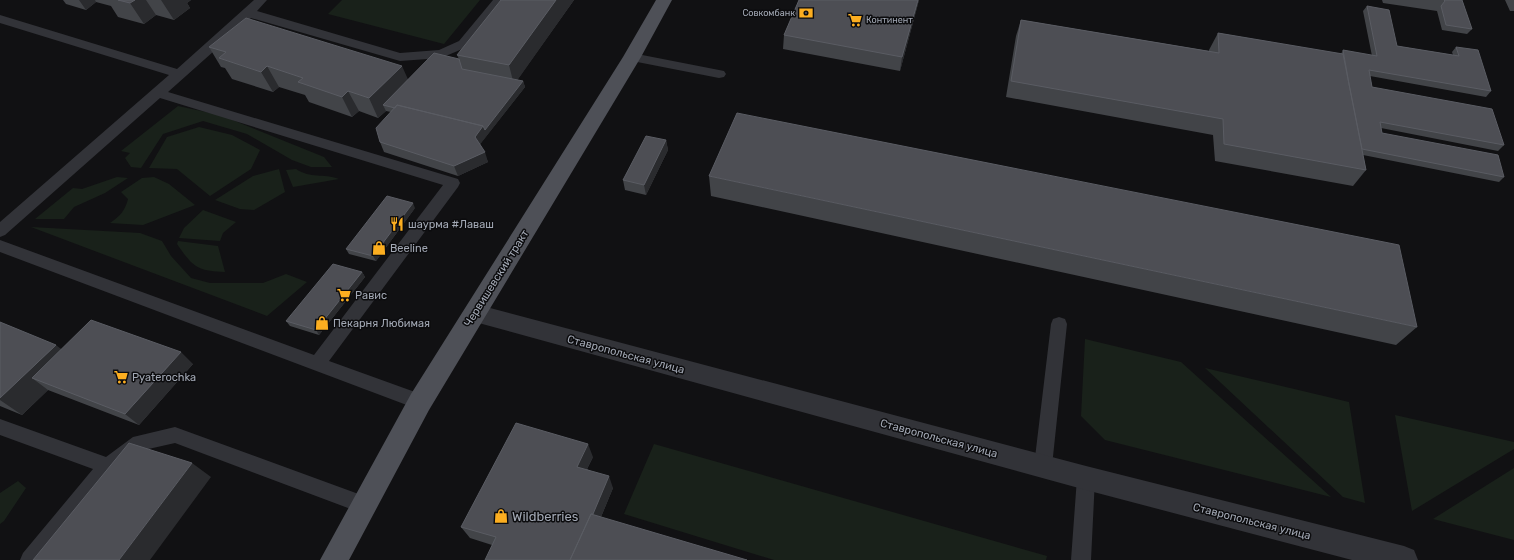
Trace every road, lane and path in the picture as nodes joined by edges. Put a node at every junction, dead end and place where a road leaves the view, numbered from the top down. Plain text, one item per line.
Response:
1 (261, 0) edge
2 (499, 0) edge
3 (664, 0) edge
4 (249, 13) junction
5 (0, 19) edge
6 (632, 57) junction
7 (179, 74) junction
8 (719, 74) dead end
9 (158, 93) junction
10 (0, 231) edge
11 (0, 246) edge
12 (475, 313) junction
13 (1059, 324) dead end
14 (318, 364) junction
15 (420, 402) junction
16 (0, 427) edge
17 (108, 466) junction
18 (1043, 466) junction
19 (1086, 478) junction
20 (364, 505) junction
21 (30, 560) edge
22 (334, 560) edge
23 (1081, 560) edge
24 (1404, 560) edge

1 - 4 lane
2 - 4 lane
3 - 6 main road, Червишевский тракт
4 - 7 lane
5 - 7 lane
6 - 8 lane
6 - 12 main road, Червишевский тракт
7 - 9 lane
9 - 10 lane
9 - 14 lane
11 - 14 lane
12 - 15 main road, Червишевский тракт
12 - 18 street, Ставропольская улица
13 - 18 lane
14 - 15 lane
15 - 20 main road, Червишевский тракт
16 - 17 lane
17 - 20 lane
17 - 21 lane
18 - 19 street, Ставропольская улица
19 - 23 lane
19 - 24 street, Ставропольская улица
20 - 22 main road, Червишевский тракт

